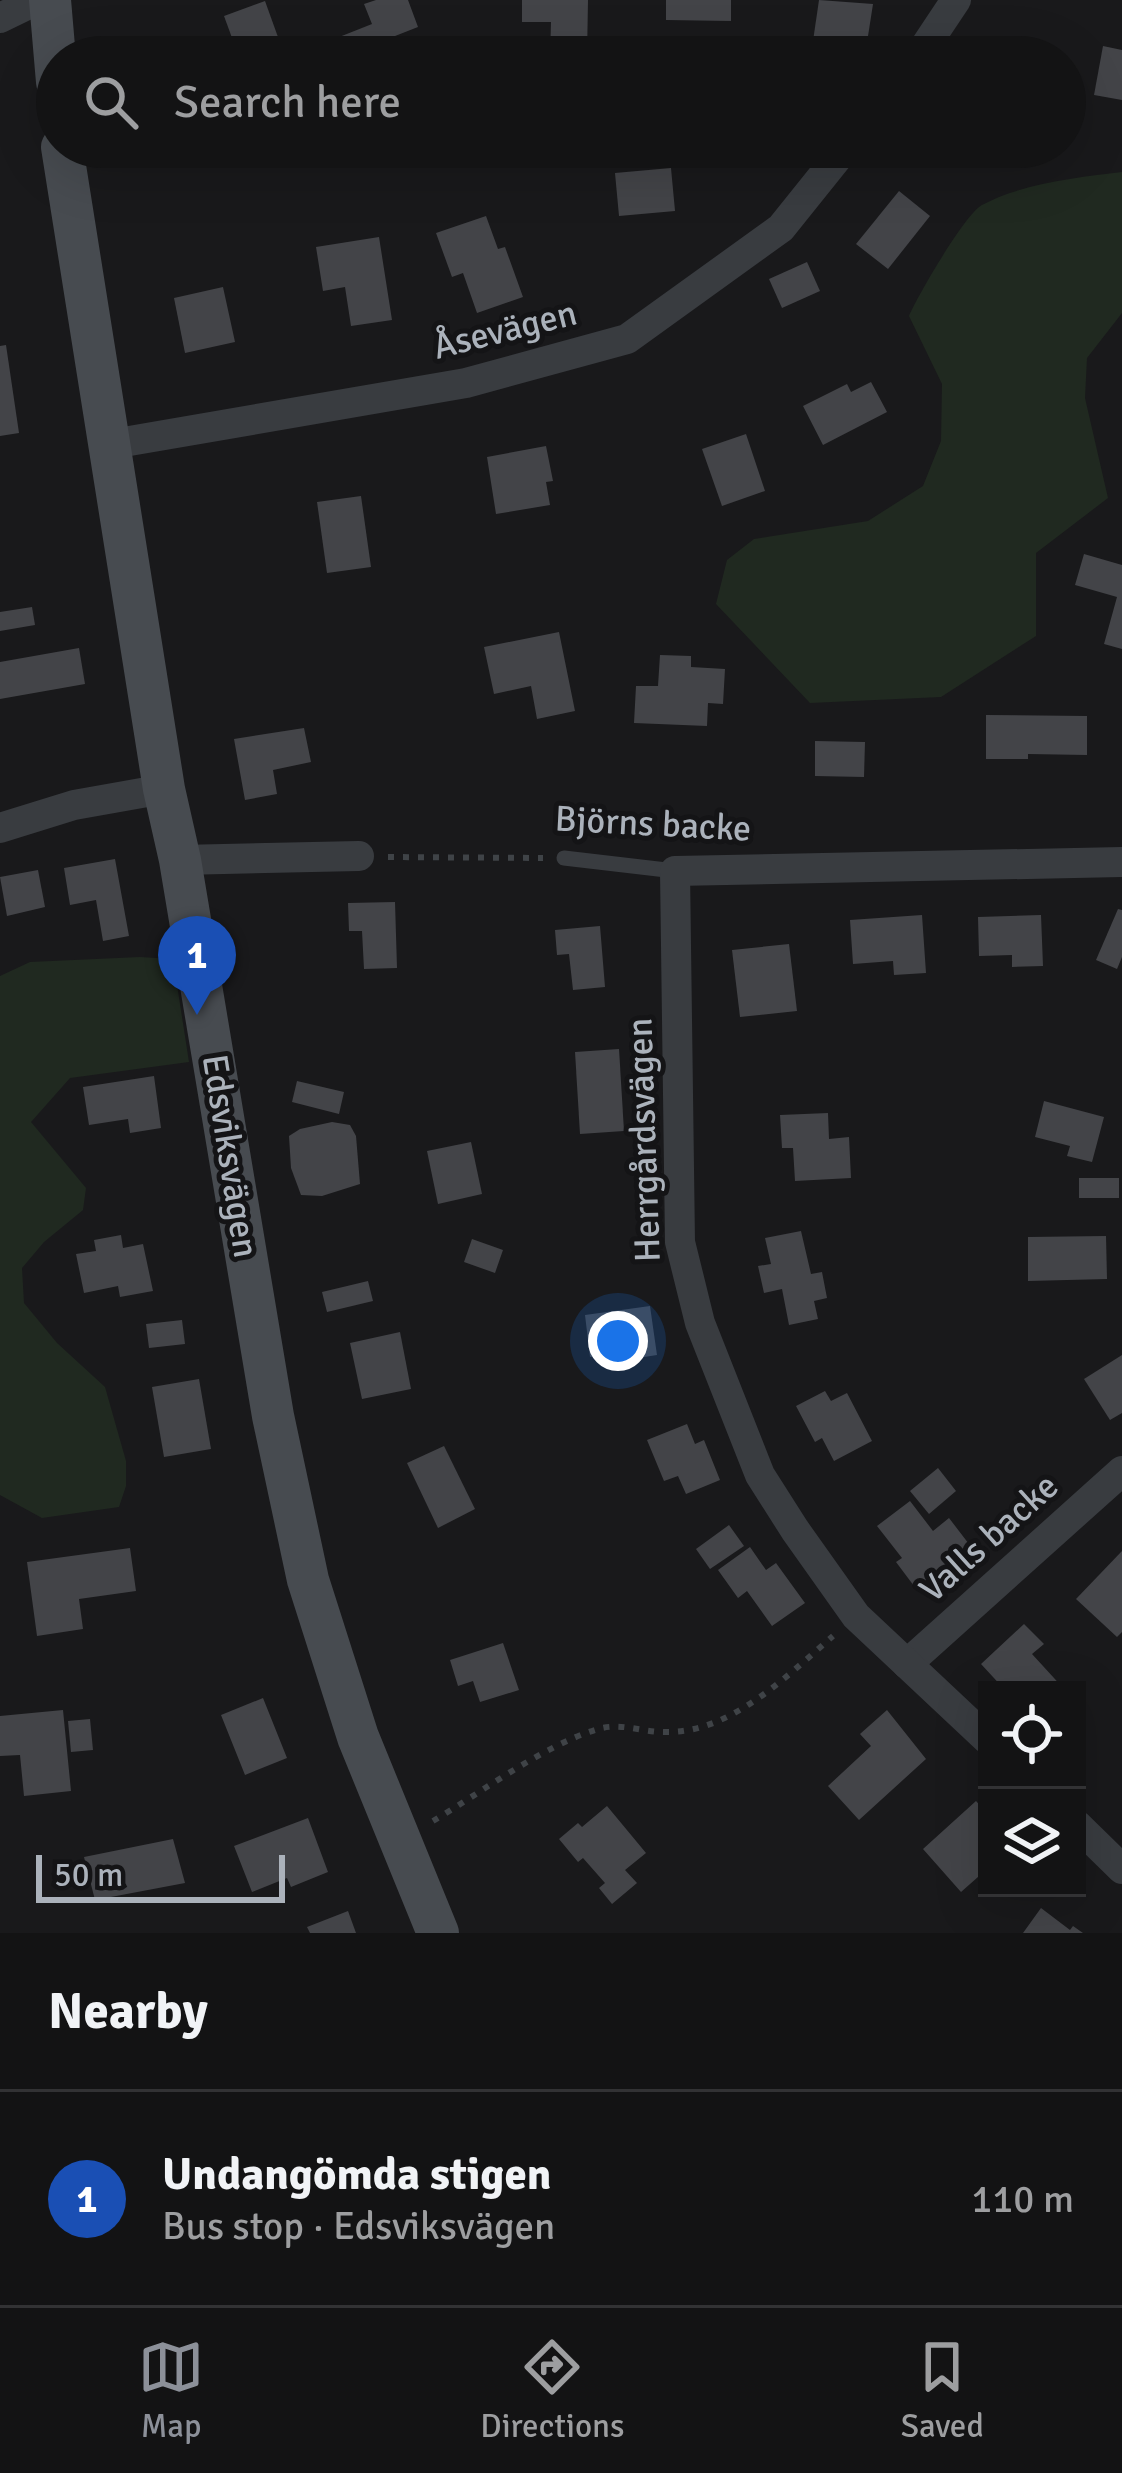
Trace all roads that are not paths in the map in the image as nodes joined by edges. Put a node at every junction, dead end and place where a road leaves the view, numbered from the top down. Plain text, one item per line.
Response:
1 (37, 0) edge
2 (50, 0) edge
3 (956, 0) edge
4 (0, 18) edge
5 (53, 36) edge
6 (931, 36) edge
7 (66, 168) edge
8 (829, 168) edge
9 (112, 444) junction
10 (164, 789) junction
11 (0, 828) edge
12 (359, 856) road end
13 (564, 859) road end
14 (180, 860) junction
15 (1122, 862) edge
16 (675, 871) junction
17 (1122, 1471) edge
18 (907, 1664) junction
19 (978, 1731) edge
20 (1086, 1834) edge
21 (1122, 1869) edge
22 (438, 1933) edge

1 - 4 street
2 - 5 street
3 - 6 street
7 - 9 street, Edsviksvägen
8 - 9 street, Åsevägen
9 - 10 street, Edsviksvägen
10 - 11 street
10 - 14 street, Edsviksvägen
12 - 14 street
13 - 16 lane, Björns backe
14 - 22 street, Edsviksvägen
15 - 16 street, Björns backe
16 - 18 street, Herrgårdsvägen
17 - 18 street, Valls backe
18 - 19 street, Herrgårdsvägen
20 - 21 street

